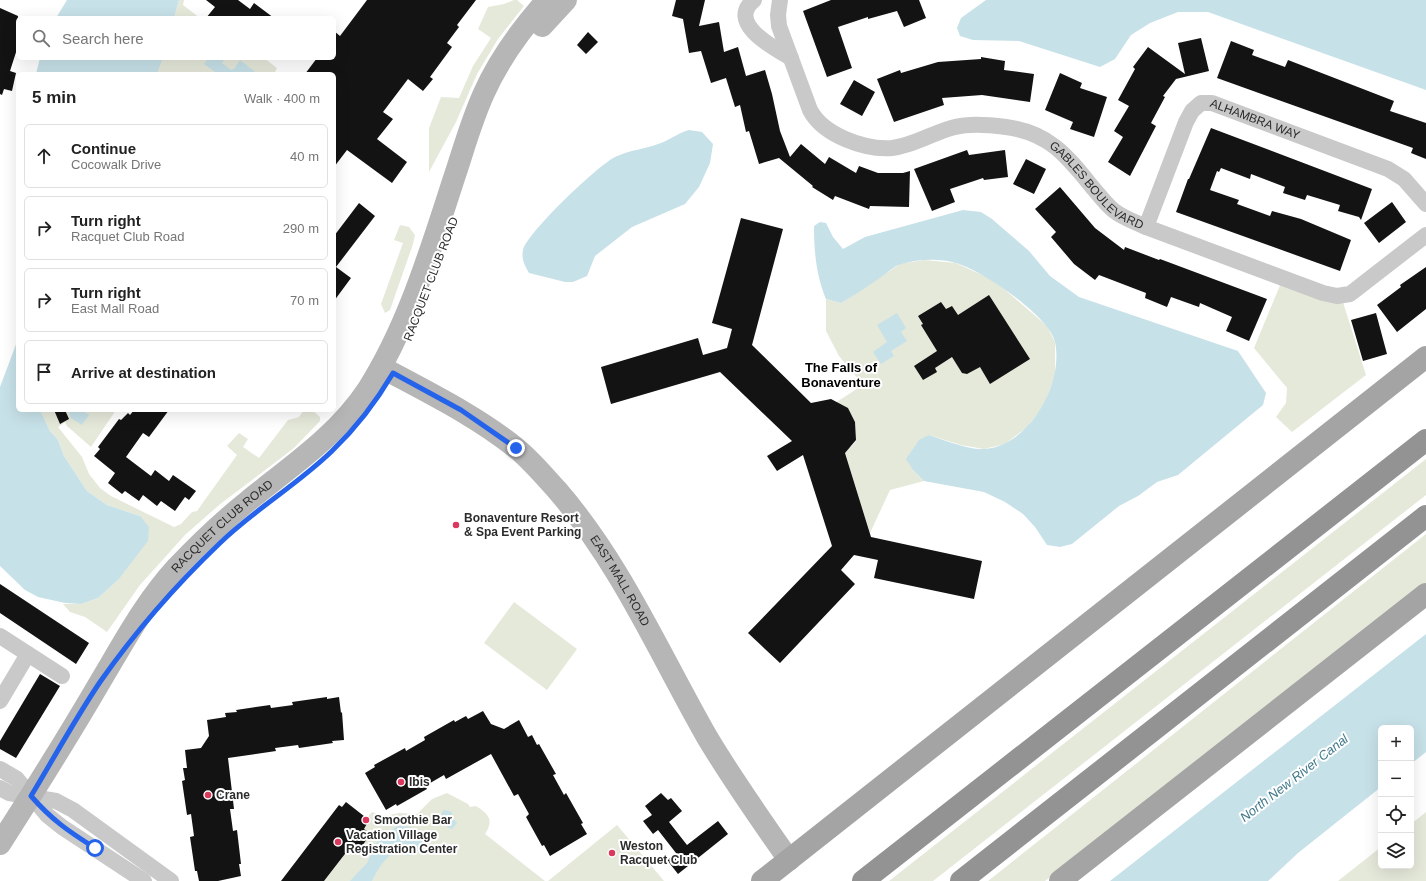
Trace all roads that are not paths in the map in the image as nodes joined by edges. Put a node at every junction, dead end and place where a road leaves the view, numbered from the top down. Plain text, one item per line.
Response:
1 (547, 0) edge
2 (566, 0) edge
3 (754, 0) edge
4 (780, 0) edge
5 (791, 58) junction
6 (1426, 204) edge
7 (1146, 227) junction
8 (1426, 235) edge
9 (1426, 357) edge
10 (387, 370) junction
11 (1426, 440) edge
12 (1426, 516) edge
13 (1426, 594) edge
14 (0, 636) edge
15 (28, 654) junction
16 (62, 676) dead end
17 (0, 701) edge
18 (0, 769) edge
19 (0, 788) edge
20 (31, 796) junction
21 (0, 835) edge
22 (0, 844) edge
23 (789, 860) junction
24 (144, 881) edge
25 (172, 881) edge
26 (762, 881) edge
27 (863, 881) edge
28 (961, 881) edge
29 (1060, 881) edge

1 - 10 street, RACQUET CLUB ROAD
2 - 10 street, RACQUET CLUB ROAD
3 - 5 street
4 - 5 street, GABLES BOULEVARD
5 - 7 street, GABLES BOULEVARD
6 - 7 street, ALHAMBRA WAY
7 - 8 street, GABLES BOULEVARD
9 - 23 main road
10 - 20 street, RACQUET CLUB ROAD
10 - 23 street, EAST MALL ROAD
11 - 27 highway
12 - 28 highway
13 - 29 main road
14 - 15 street
15 - 16 street
15 - 17 street
18 - 20 street
19 - 20 street
20 - 21 street, RACQUET CLUB ROAD
20 - 22 street, RACQUET CLUB ROAD
20 - 24 street
20 - 25 street
23 - 26 main road

